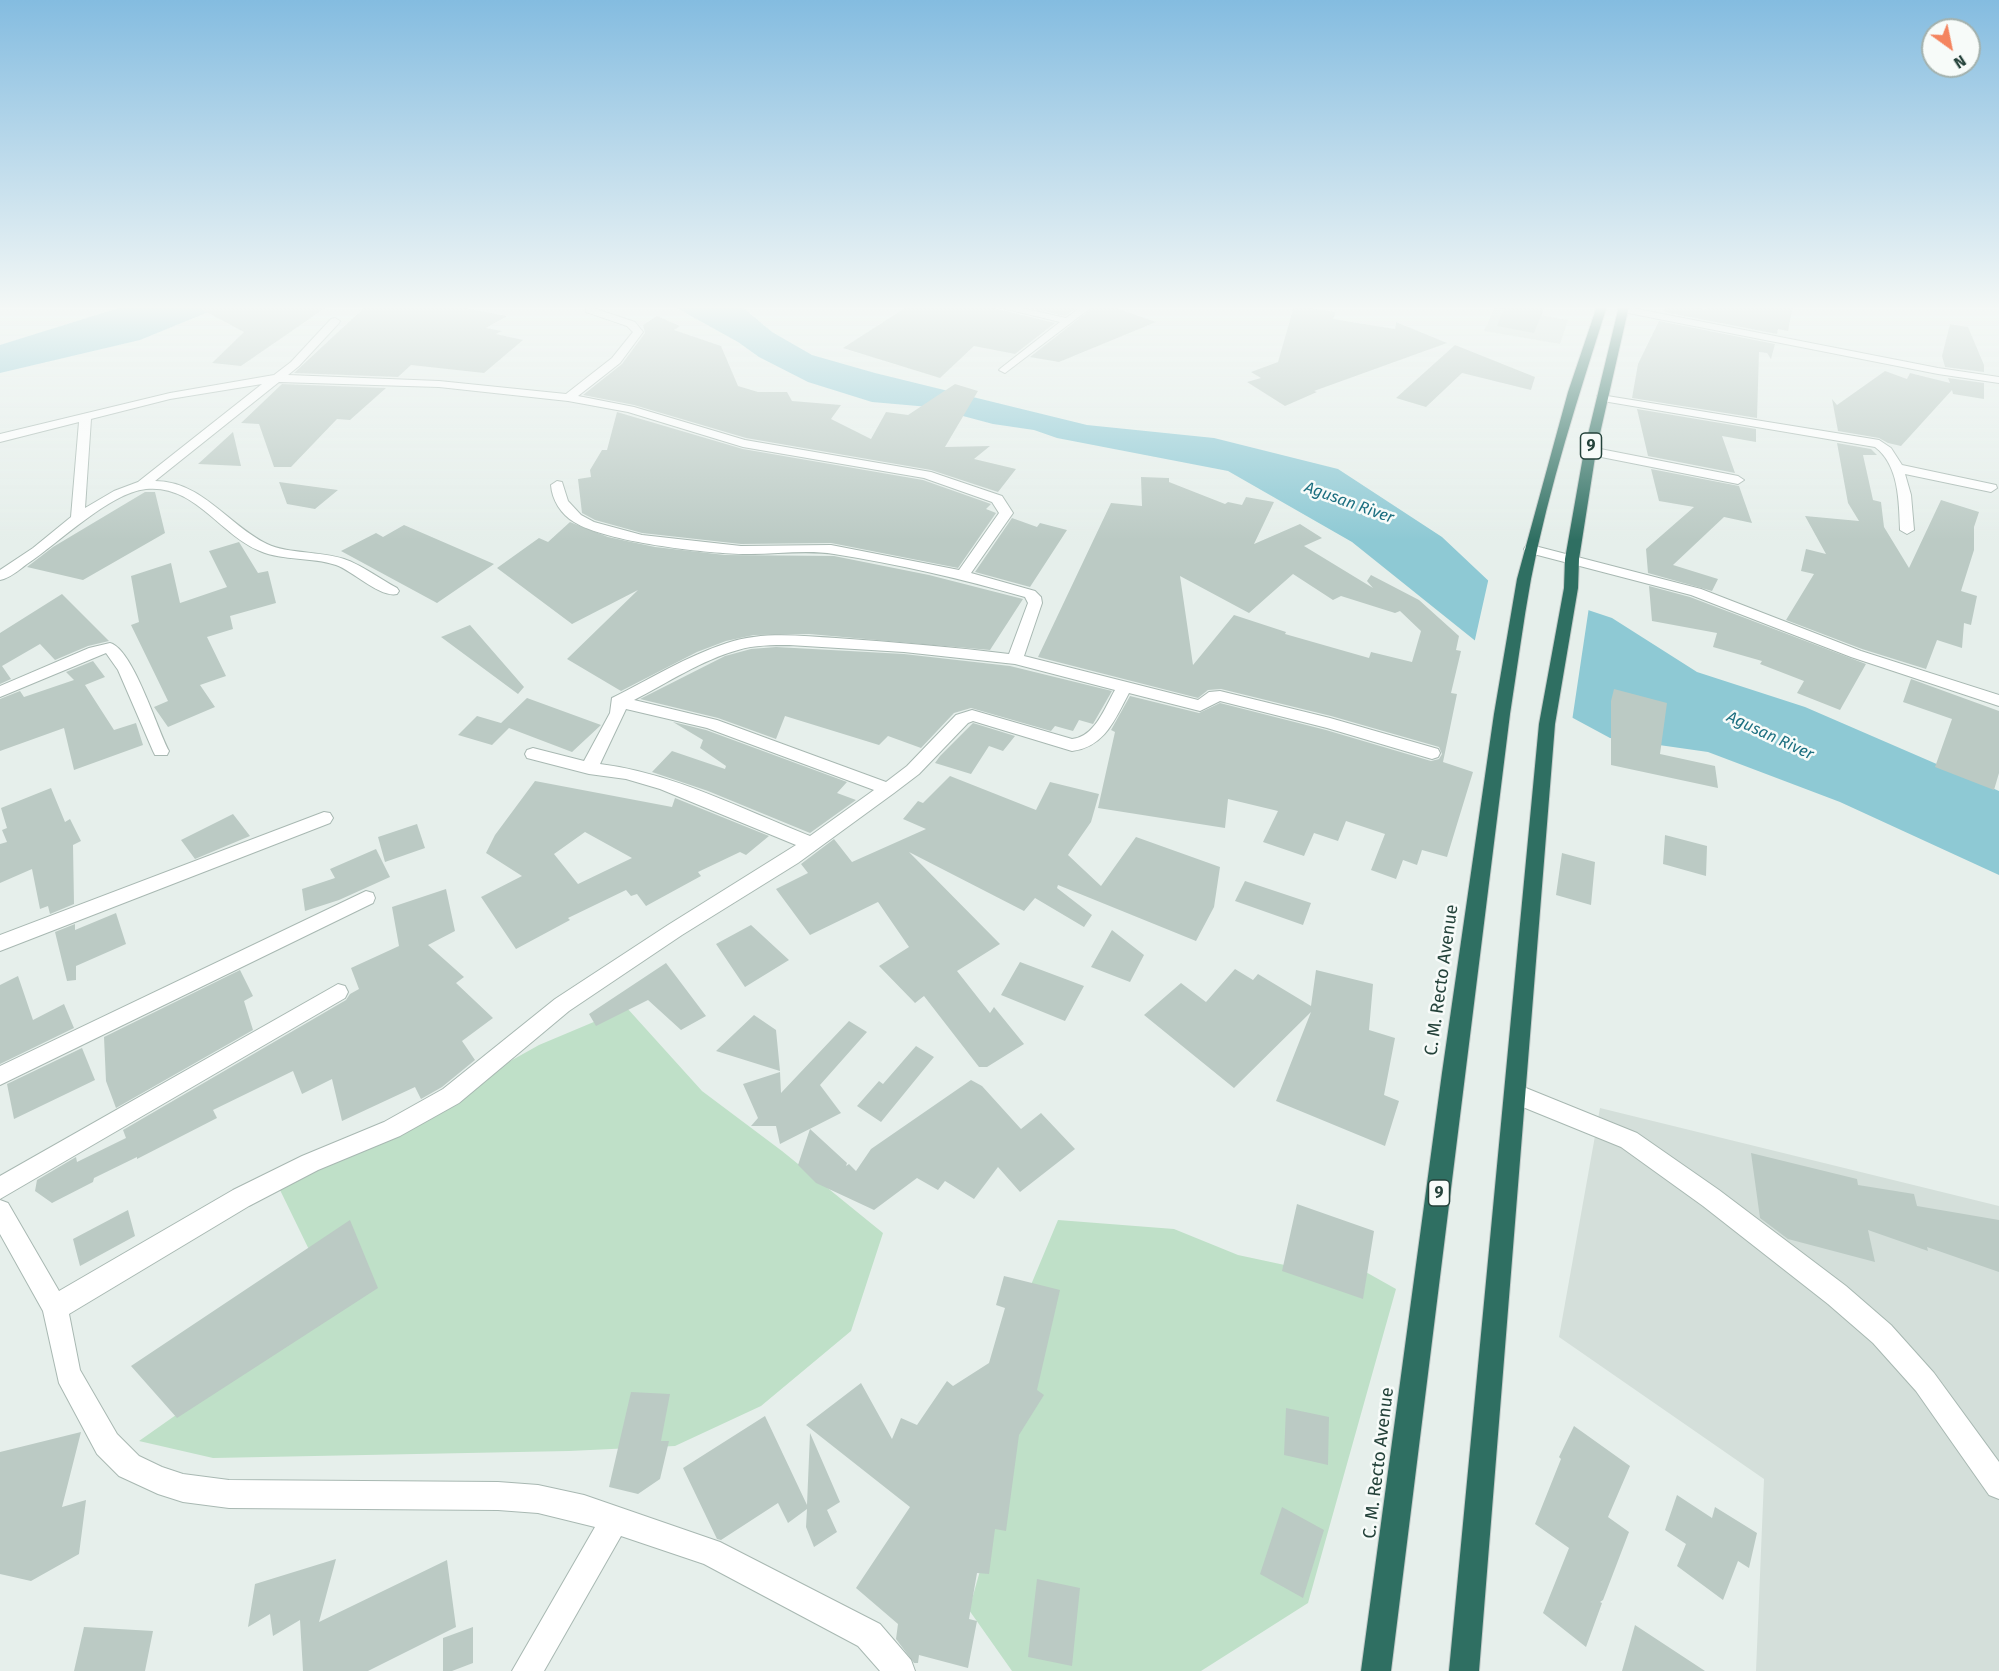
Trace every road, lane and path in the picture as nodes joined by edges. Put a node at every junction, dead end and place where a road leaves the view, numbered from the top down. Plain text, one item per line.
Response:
1 (240, 384) edge
2 (268, 384) edge
3 (438, 384) edge
4 (586, 384) edge
5 (1577, 384) edge
6 (1604, 384) edge
7 (568, 398) junction
8 (1601, 398) junction
9 (85, 418) junction
10 (0, 438) edge
11 (1590, 451) junction
12 (1895, 468) junction
13 (1738, 480) dead end
14 (557, 484) dead end
15 (143, 485) junction
16 (1991, 488) dead end
17 (78, 518) junction
18 (1907, 530) dead end
19 (1531, 549) junction
20 (1572, 559) junction
21 (963, 575) junction
22 (0, 576) edge
23 (392, 591) dead end
24 (1015, 658) junction
25 (1124, 688) junction
26 (0, 692) edge
27 (1999, 701) edge
28 (618, 702) junction
29 (161, 751) dead end
30 (1432, 753) dead end
31 (533, 754) dead end
32 (589, 768) junction
33 (888, 789) junction
34 (324, 818) dead end
35 (811, 844) junction
36 (366, 898) dead end
37 (0, 943) edge
38 (338, 992) dead end
39 (0, 1076) edge
40 (1516, 1094) junction
41 (0, 1188) edge
42 (0, 1211) edge
43 (55, 1308) junction
44 (1999, 1485) edge
45 (614, 1521) junction
46 (526, 1671) edge
47 (900, 1671) edge
48 (1376, 1671) edge
49 (1464, 1671) edge

1 - 9 street
2 - 15 street
3 - 7 street
4 - 7 street
5 - 19 highway, C. M. Recto Avenue / 9
6 - 8 highway, 9
7 - 21 street
8 - 11 highway, 9
8 - 12 street
9 - 10 street
9 - 17 street
11 - 13 street
11 - 20 highway, 9
12 - 16 street
12 - 18 street
14 - 21 street
15 - 17 street
15 - 23 street
17 - 22 street
19 - 20 street
19 - 48 highway, C. M. Recto Avenue / 9
20 - 27 street
20 - 40 highway, 9
21 - 24 street
24 - 25 street
24 - 28 street
25 - 30 street
25 - 33 street
26 - 29 street
28 - 32 street
28 - 33 street
31 - 32 street
32 - 35 street
33 - 35 street
34 - 37 street
35 - 43 street
36 - 39 street
38 - 41 street
40 - 44 street
40 - 49 highway, 9
42 - 43 street
43 - 45 street
45 - 46 street
45 - 47 street

